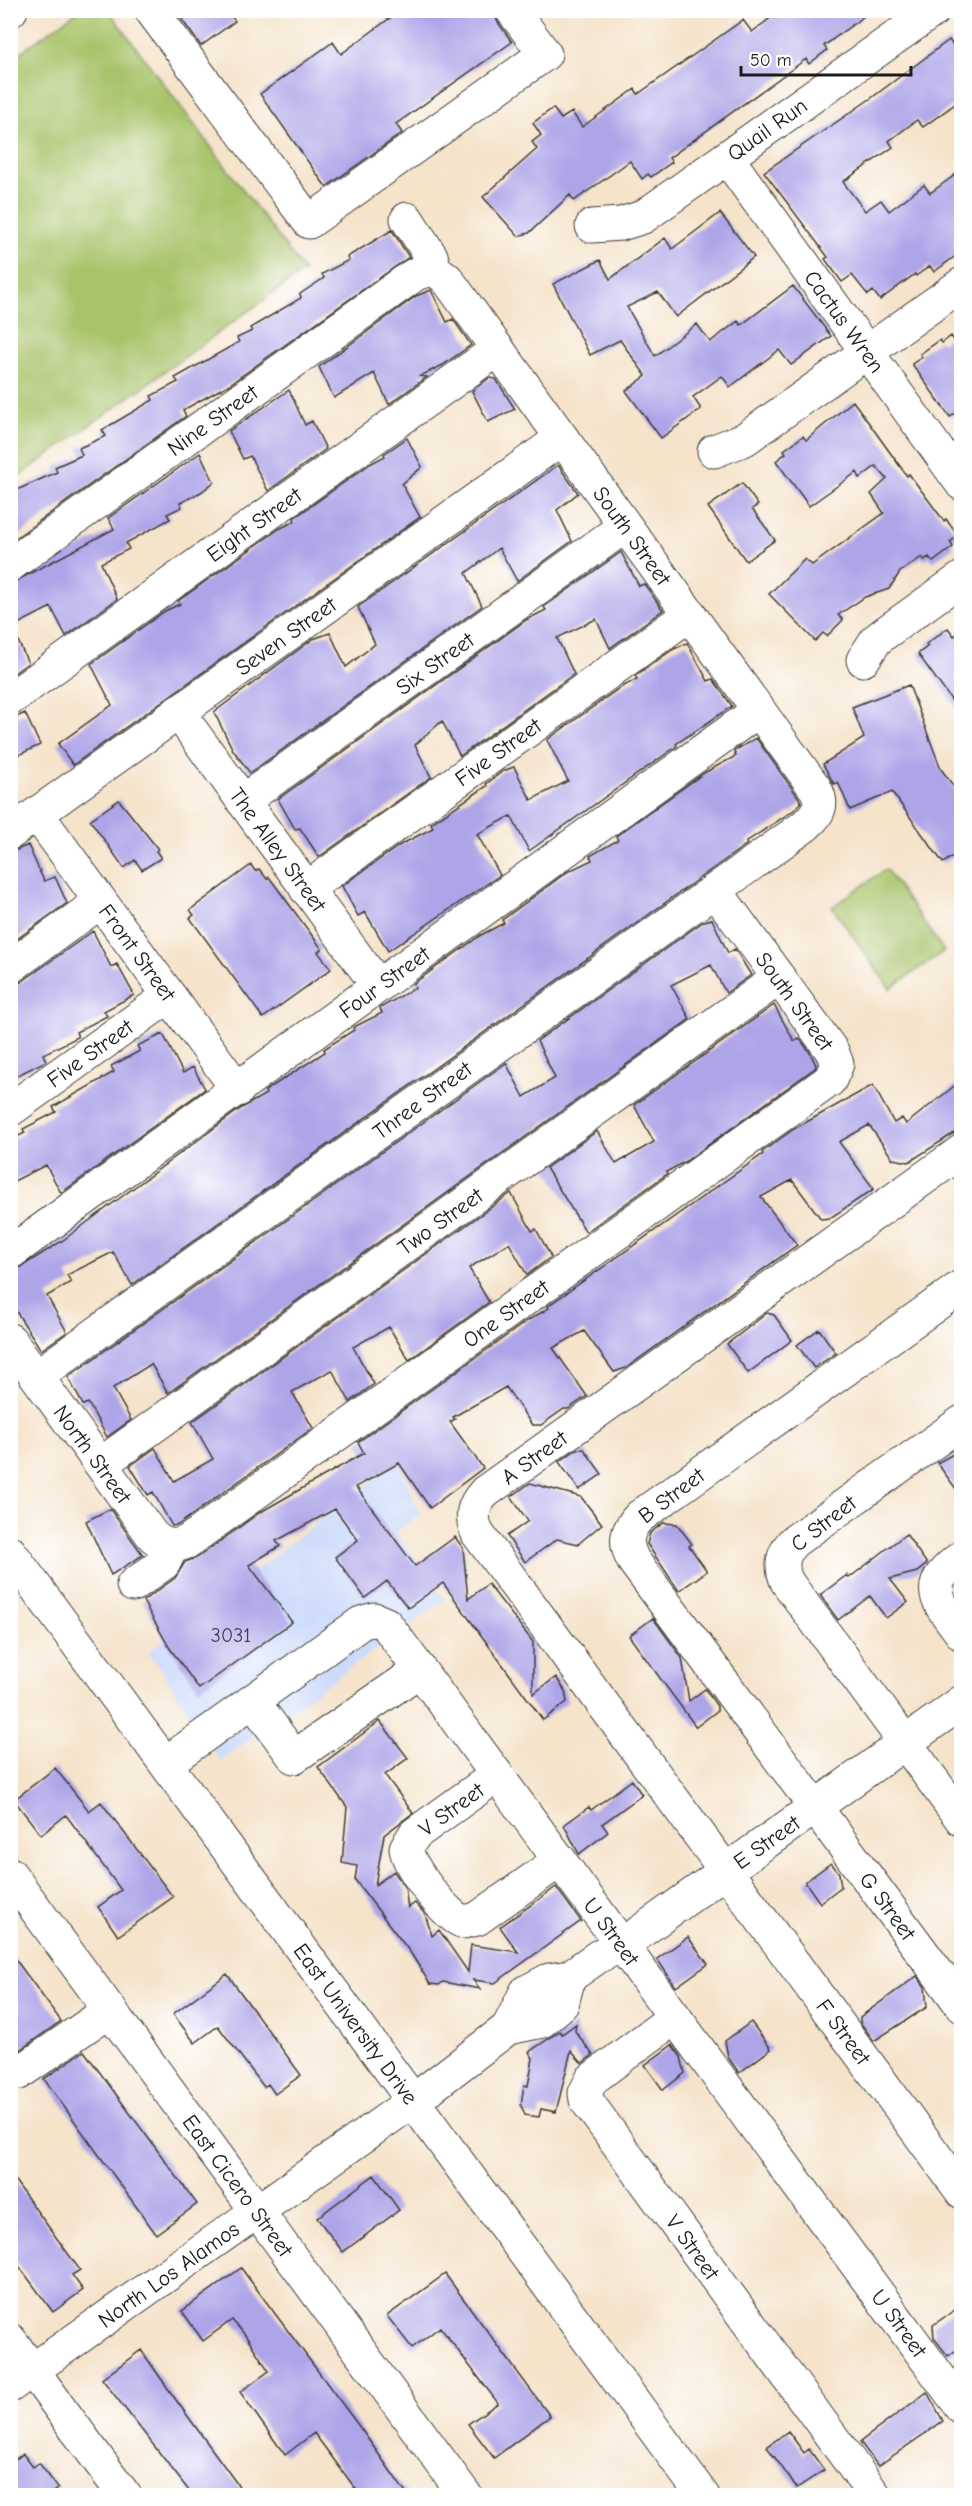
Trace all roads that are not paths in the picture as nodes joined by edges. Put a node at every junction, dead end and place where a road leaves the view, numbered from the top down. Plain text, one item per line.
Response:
1 (151, 10) edge
2 (512, 10) edge
3 (934, 10) edge
4 (728, 159) junction
5 (407, 219) dead end
6 (592, 226) dead end
7 (425, 272) junction
8 (962, 284) edge
9 (498, 349) junction
10 (867, 352) junction
11 (562, 438) junction
12 (714, 451) dead end
13 (962, 484) edge
14 (625, 526) junction
15 (10, 565) edge
16 (962, 578) edge
17 (690, 614) junction
18 (863, 660) dead end
19 (10, 699) edge
20 (759, 710) junction
21 (178, 712) junction
22 (243, 801) junction
23 (37, 814) junction
24 (806, 825) joint
25 (10, 833) edge
26 (306, 889) junction
27 (715, 890) junction
28 (100, 902) junction
29 (10, 967) edge
30 (779, 978) junction
31 (378, 986) junction
32 (169, 996) junction
33 (824, 1085) joint
34 (238, 1090) junction
35 (10, 1110) edge
36 (962, 1151) edge
37 (10, 1253) edge
38 (962, 1286) edge
39 (10, 1340) edge
40 (37, 1376) junction
41 (962, 1422) edge
42 (101, 1464) junction
43 (179, 1544) junction
44 (10, 1552) edge
45 (962, 1557) edge
46 (133, 1585) dead end
47 (962, 1634) edge
48 (420, 1670) junction
49 (253, 1701) junction
50 (962, 1702) edge
51 (905, 1743) junction
52 (166, 1763) junction
53 (497, 1775) junction
54 (815, 1807) junction
55 (962, 1820) edge
56 (560, 1860) junction
57 (726, 1871) junction
58 (16, 1892) edge
59 (622, 1945) junction
60 (962, 2006) edge
61 (110, 2010) junction
62 (675, 2018) junction
63 (20, 2073) dead end
64 (413, 2101) junction
65 (962, 2192) edge
66 (258, 2211) junction
67 (10, 2340) edge
68 (22, 2379) edge
69 (962, 2408) edge
70 (125, 2496) edge
71 (466, 2496) edge
72 (703, 2496) edge
73 (875, 2496) edge

1 - 2 street
3 - 4 street, Quail Run
4 - 6 street, Quail Run
4 - 10 street, Cactus Wren
5 - 7 street, South Street
7 - 9 street, South Street
7 - 15 street, Nine Street
8 - 10 street
9 - 11 street, South Street
9 - 19 street, Eight Street
10 - 12 street
10 - 13 street, Cactus Wren
11 - 14 street, South Street
11 - 21 street, Seven Street
14 - 17 street, South Street
14 - 22 street, Six Street
16 - 18 street
17 - 20 street, South Street
17 - 26 street, Five Street
20 - 24 street, South Street
20 - 31 street, Four Street
21 - 22 street, The Alley Street
21 - 23 street, Seven Street
22 - 26 street, The Alley Street
23 - 25 street, Seven Street
23 - 28 street, Front Street
24 - 27 street, Three Street
26 - 31 street, The Alley Street
27 - 30 street, South Street
27 - 40 street, Three Street
28 - 29 street
28 - 32 street, Front Street
30 - 33 street, South Street
30 - 42 street, Two Street
31 - 34 street, Four Street
32 - 34 street, Front Street
32 - 35 street, Five Street
33 - 43 street, One Street
34 - 37 street, Four Street
36 - 57 street, A Street
38 - 54 street, B Street
39 - 40 street, North Street
40 - 42 street, North Street
41 - 51 street, C Street
42 - 43 street, North Street
43 - 46 street, One Street
44 - 52 street, East University Drive
45 - 47 street
48 - 49 street, U Street
48 - 49 street
48 - 53 street, U Street
49 - 52 street, U Street
50 - 51 street, E Street
51 - 54 street, E Street
51 - 55 street, C Street
52 - 64 street, East University Drive
53 - 56 street, U Street
53 - 56 street, V Street
54 - 57 street, E Street
54 - 60 street, G Street
56 - 59 street, U Street
57 - 59 street, E Street
57 - 65 street, F Street
58 - 61 street, East Cicero Street
59 - 62 street, U Street
59 - 64 street, E Street
61 - 63 street
61 - 66 street, East Cicero Street
62 - 69 street, U Street
62 - 73 street, V Street
64 - 66 street, North Los Alamos
64 - 72 street, East University Drive
66 - 68 street, North Los Alamos
66 - 71 street, East Cicero Street
67 - 68 street
68 - 70 street

